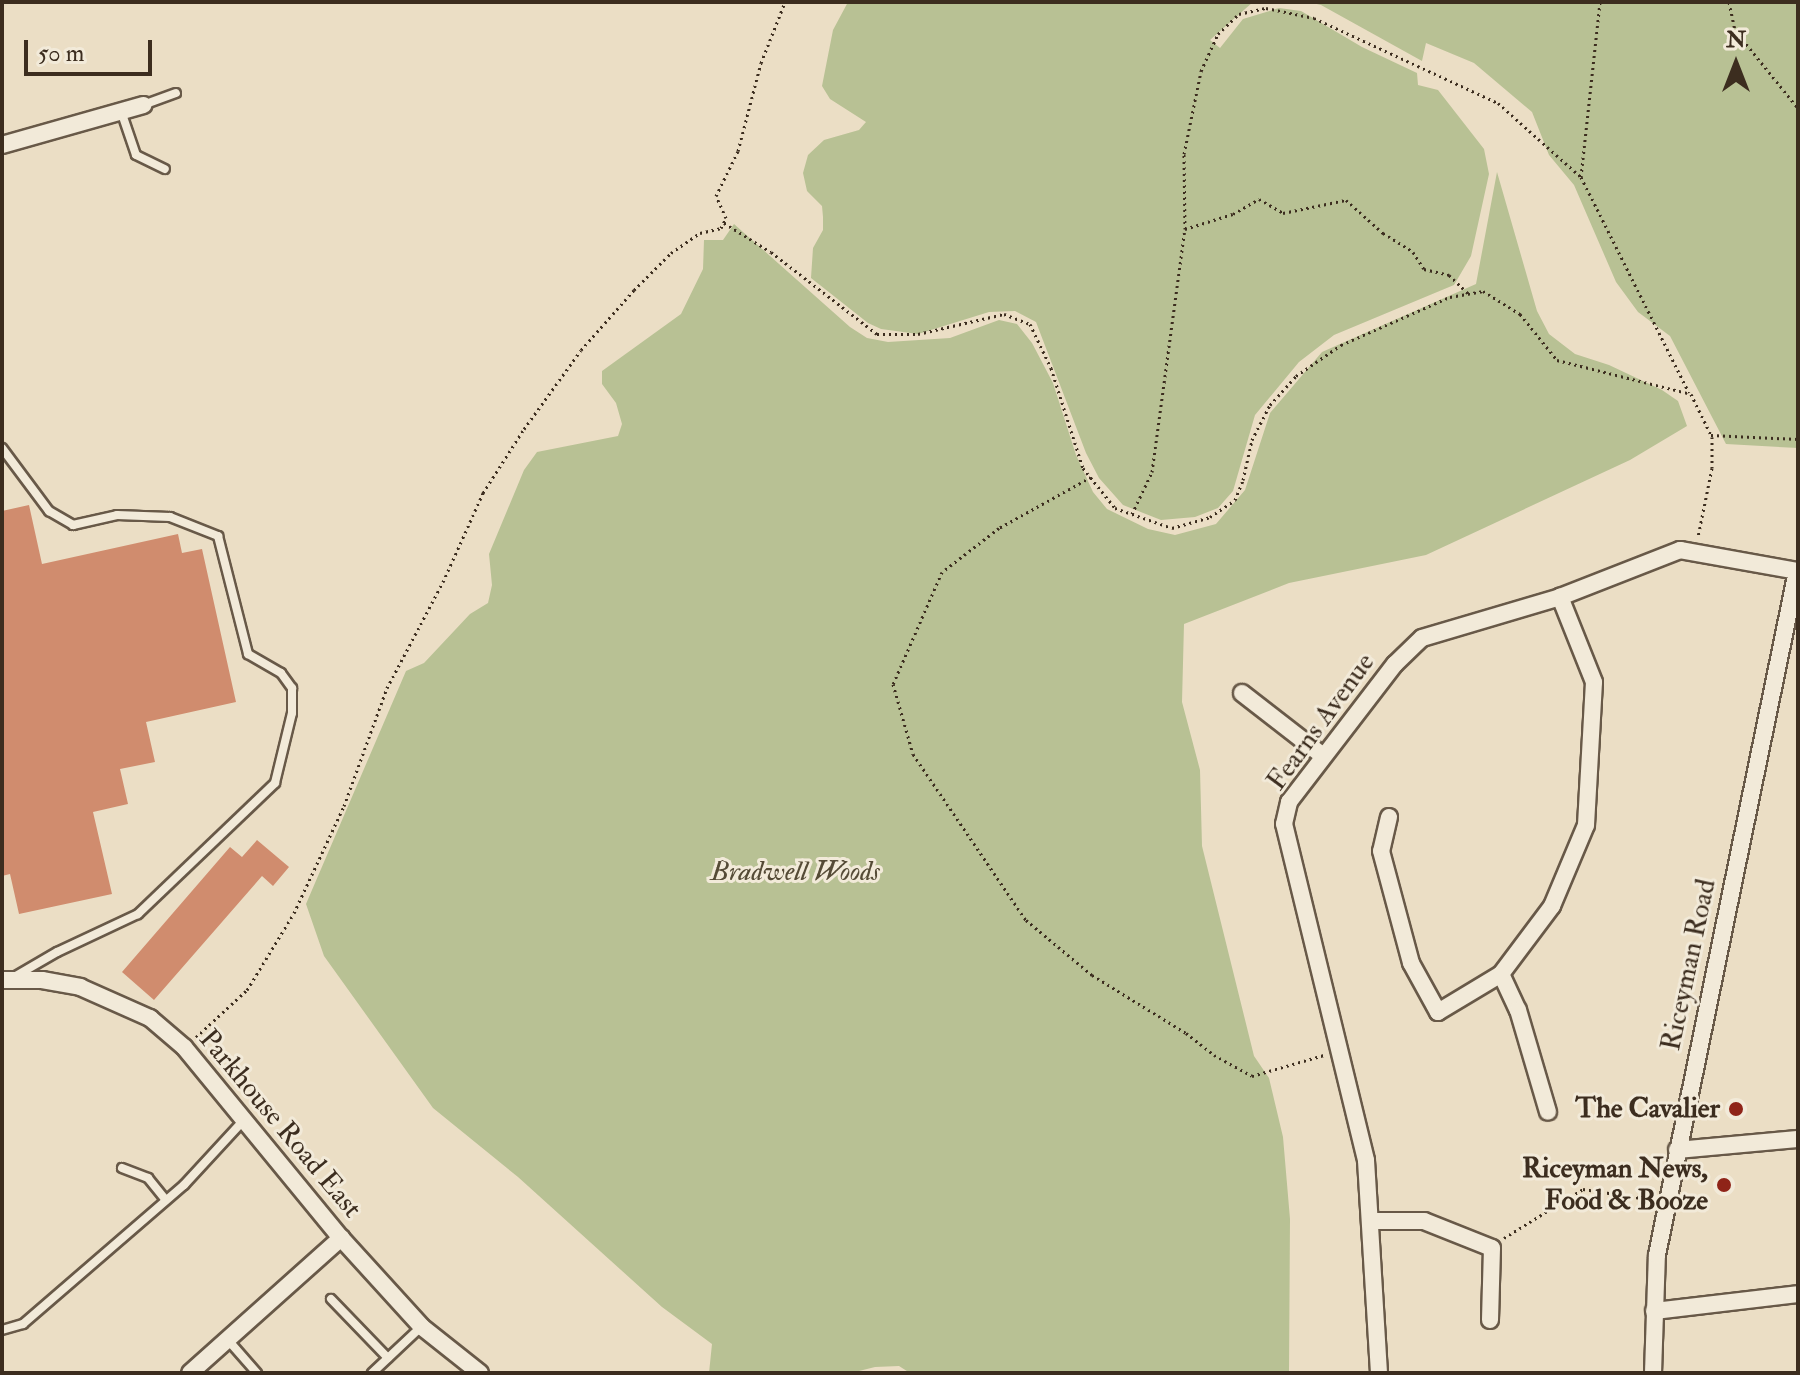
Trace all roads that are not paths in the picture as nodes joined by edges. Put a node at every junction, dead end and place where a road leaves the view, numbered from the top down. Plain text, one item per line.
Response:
1 (176, 93) dead end
2 (143, 105) joint
3 (121, 111) junction
4 (2, 145) edge
5 (165, 169) dead end
6 (2, 448) edge
7 (1797, 571) edge
8 (1560, 597) junction
9 (1242, 693) dead end
10 (1322, 755) junction
11 (1389, 817) dead end
12 (1501, 974) junction
13 (6, 980) edge
14 (1548, 1112) dead end
15 (244, 1120) junction
16 (1798, 1139) edge
17 (1677, 1150) junction
18 (122, 1168) dead end
19 (166, 1200) junction
20 (1370, 1221) junction
21 (341, 1238) junction
22 (1798, 1294) edge
23 (331, 1299) dead end
24 (1654, 1311) junction
25 (1490, 1320) dead end
26 (422, 1327) junction
27 (2, 1330) edge
28 (227, 1340) junction
29 (388, 1358) junction
30 (190, 1373) edge
31 (257, 1373) edge
32 (372, 1373) edge
33 (480, 1373) edge
34 (1379, 1373) edge
35 (1653, 1373) edge

1 - 2 lane
2 - 3 street
3 - 4 street
3 - 5 lane
6 - 13 lane
7 - 8 street, Fearns Avenue
7 - 17 street, Riceyman Road
8 - 10 street, Fearns Avenue
8 - 12 street
9 - 10 street
10 - 20 street, Fearns Avenue
11 - 12 street
12 - 14 street
13 - 15 street, Parkhouse Road East
15 - 19 lane
15 - 21 street, Parkhouse Road East
16 - 17 street
17 - 24 street, Riceyman Road
18 - 19 lane
19 - 27 lane
20 - 25 street
20 - 34 street, Fearns Avenue
21 - 26 street, Parkhouse Road East
21 - 28 street
22 - 24 street
23 - 29 lane
24 - 35 street, Riceyman Road
26 - 29 lane
26 - 33 street, Parkhouse Road East
28 - 30 street
28 - 31 lane
29 - 32 lane

